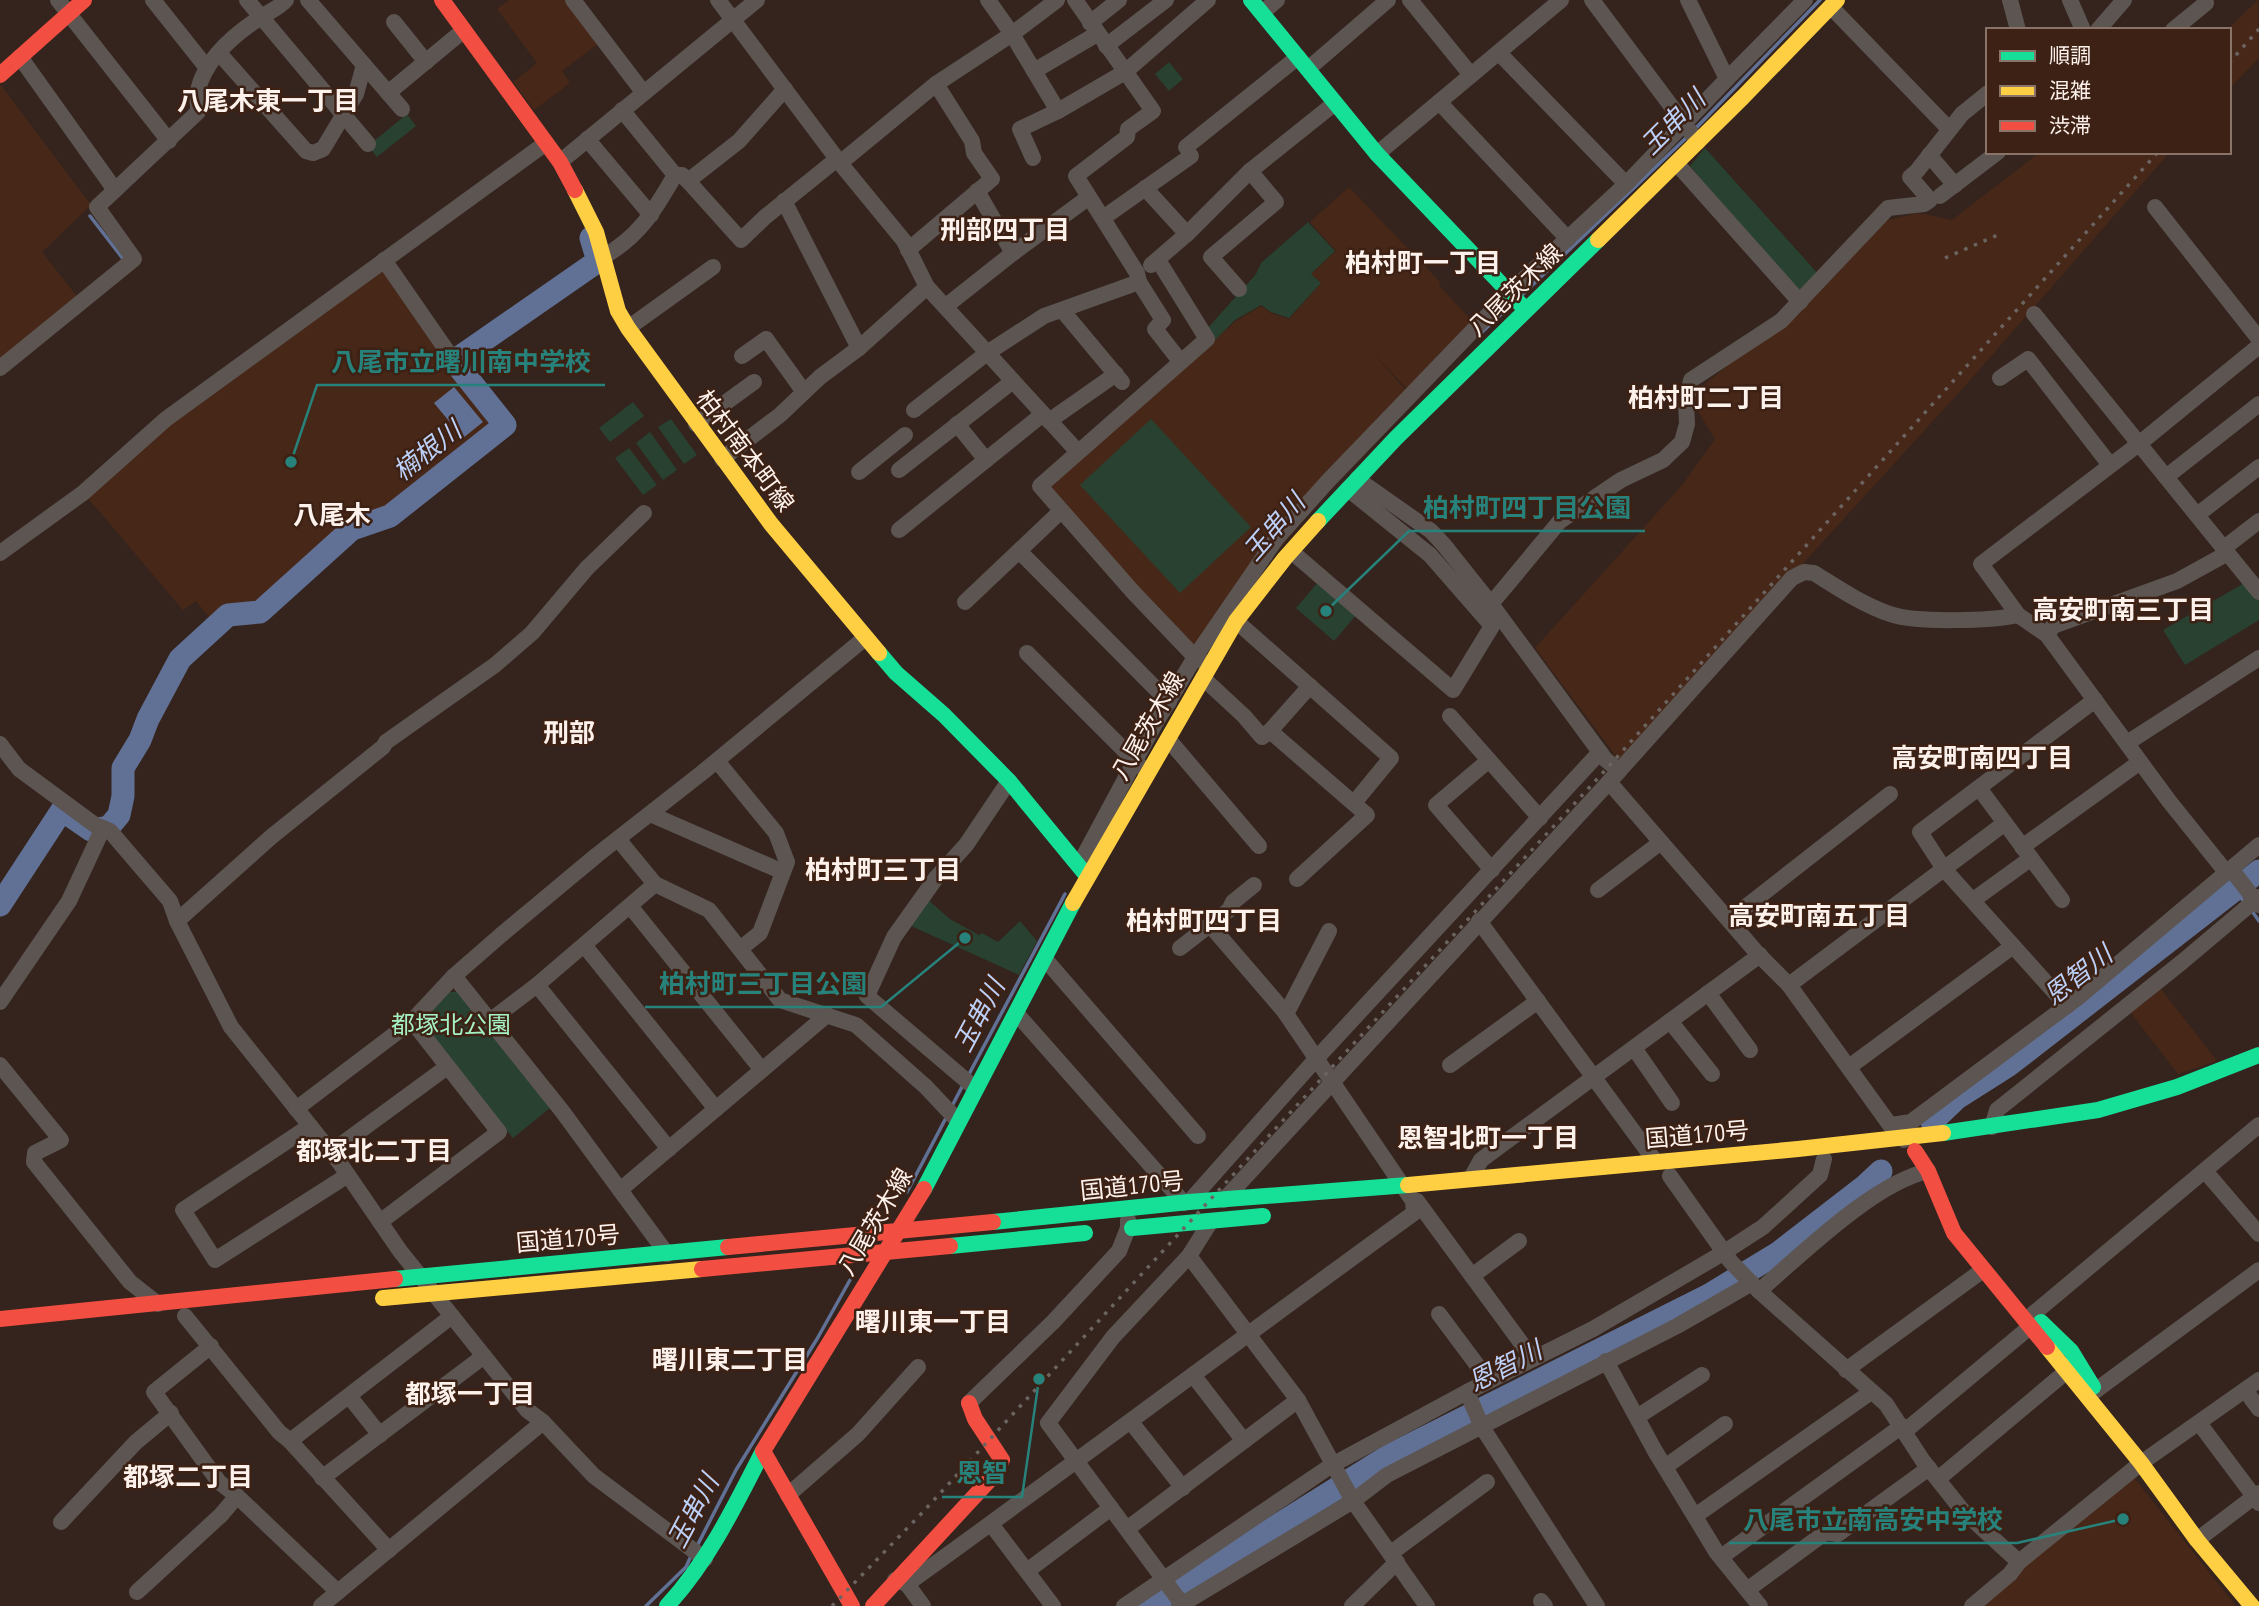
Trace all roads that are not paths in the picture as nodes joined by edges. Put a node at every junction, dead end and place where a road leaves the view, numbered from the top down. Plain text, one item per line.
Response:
1 (58, 0) edge
2 (84, 0) edge
3 (153, 0) edge
4 (247, 0) edge
5 (286, 0) edge
6 (308, 0) edge
7 (442, 0) edge
8 (573, 0) edge
9 (718, 0) edge
10 (757, 0) edge
11 (988, 0) edge
12 (1057, 0) edge
13 (1075, 0) edge
14 (1119, 0) edge
15 (1166, 0) edge
16 (1208, 0) edge
17 (1277, 0) edge
18 (1388, 0) edge
19 (1410, 0) edge
20 (1561, 0) edge
21 (1592, 0) edge
22 (1688, 0) edge
23 (1805, 0) edge
24 (2010, 0) edge
25 (2070, 0) edge
26 (2124, 0) edge
27 (1834, 2) edge
28 (2206, 3) dead end
29 (1257, 6) edge
30 (68, 14) junction
31 (260, 17) junction
32 (734, 19) junction
33 (394, 22) dead end
34 (2017, 28) edge
35 (2082, 28) edge
36 (2100, 28) edge
37 (2175, 28) edge
38 (464, 30) junction
39 (1012, 34) junction
40 (1097, 34) junction
41 (219, 53) junction
42 (1499, 53) junction
43 (20, 57) junction
44 (426, 62) junction
45 (1303, 63) junction
46 (364, 65) junction
47 (207, 68) junction
48 (1034, 71) junction
49 (1125, 72) junction
50 (0, 75) edge
51 (1471, 75) junction
52 (1727, 79) junction
53 (936, 84) junction
54 (785, 89) junction
55 (643, 92) junction
56 (388, 93) junction
57 (1986, 95) edge
58 (1438, 102) junction
59 (1335, 103) junction
60 (402, 109) dead end
61 (622, 110) junction
62 (1058, 111) junction
63 (343, 115) junction
64 (1950, 128) junction
65 (1691, 133) junction
66 (587, 139) junction
67 (169, 141) junction
68 (546, 143) junction
69 (368, 144) dead end
70 (1377, 154) junction
71 (1995, 154) edge
72 (1929, 155) junction
73 (1033, 158) dead end
74 (839, 161) junction
75 (559, 162) junction
76 (1677, 164) junction
77 (1250, 171) junction
78 (682, 178) junction
79 (1626, 184) junction
80 (1955, 185) junction
81 (1145, 188) junction
82 (115, 190) junction
83 (977, 191) junction
84 (1940, 196) dead end
85 (1089, 197) junction
86 (784, 201) junction
87 (2155, 207) dead end
88 (651, 215) junction
89 (1103, 218) junction
90 (1186, 234) junction
91 (1568, 239) junction
92 (908, 250) junction
93 (1013, 253) junction
94 (603, 257) junction
95 (384, 260) junction
96 (1158, 260) junction
97 (713, 267) dead end
98 (1138, 278) junction
99 (927, 287) junction
100 (1239, 289) dead end
101 (1517, 301) junction
102 (1800, 302) junction
103 (946, 306) junction
104 (1062, 310) junction
105 (2034, 314) dead end
106 (628, 328) junction
107 (2259, 339) edge
108 (2259, 346) edge
109 (859, 348) junction
110 (987, 353) junction
111 (742, 356) dead end
112 (454, 361) dead end
113 (1180, 361) junction
114 (0, 368) edge
115 (2000, 378) dead end
116 (1013, 381) junction
117 (754, 382) dead end
118 (804, 392) junction
119 (2259, 404) edge
120 (914, 410) dead end
121 (1046, 417) junction
122 (696, 424) junction
123 (957, 424) junction
124 (2140, 443) junction
125 (1078, 452) junction
126 (920, 453) junction
127 (722, 459) junction
128 (986, 460) junction
129 (2110, 465) junction
130 (2259, 467) edge
131 (899, 470) dead end
132 (859, 472) dead end
133 (2166, 477) junction
134 (1352, 484) junction
135 (1061, 511) junction
136 (644, 513) dead end
137 (2197, 515) junction
138 (2259, 521) edge
139 (899, 530) dead end
140 (1019, 551) junction
141 (2226, 551) junction
142 (1292, 552) junction
143 (0, 553) edge
144 (2259, 591) edge
145 (965, 603) dead end
146 (1491, 604) junction
147 (2018, 615) junction
148 (1236, 621) junction
149 (2047, 635) junction
150 (865, 638) junction
151 (1027, 653) dead end
152 (2259, 658) edge
153 (1202, 665) junction
154 (1310, 686) junction
155 (2095, 700) junction
156 (1169, 702) junction
157 (1450, 716) dead end
158 (1270, 731) junction
159 (1168, 739) junction
160 (2127, 743) junction
161 (0, 744) edge
162 (1600, 752) junction
163 (717, 761) junction
164 (1488, 761) junction
165 (2140, 762) junction
166 (1141, 767) junction
167 (1614, 776) junction
168 (1009, 781) junction
169 (1979, 788) junction
170 (1890, 794) dead end
171 (1354, 803) junction
172 (650, 814) junction
173 (1540, 818) junction
174 (2005, 823) junction
175 (103, 828) junction
176 (618, 839) junction
177 (1661, 842) junction
178 (2259, 845) edge
179 (1259, 846) dead end
180 (2026, 853) junction
181 (1944, 869) junction
182 (1492, 870) junction
183 (1083, 871) junction
184 (2229, 871) junction
185 (783, 872) junction
186 (1297, 879) dead end
187 (655, 884) junction
188 (1254, 885) dead end
189 (1598, 890) dead end
190 (1976, 898) dead end
191 (2062, 900) dead end
192 (2253, 902) edge
193 (629, 906) junction
194 (1729, 920) junction
195 (177, 921) junction
196 (1479, 921) junction
197 (1210, 925) junction
198 (1329, 930) dead end
199 (584, 945) junction
200 (2013, 946) junction
201 (1180, 948) dead end
202 (740, 949) junction
203 (1760, 955) junction
204 (1045, 959) junction
205 (454, 976) junction
206 (537, 985) junction
207 (1788, 985) junction
208 (1708, 993) junction
209 (1538, 1001) junction
210 (0, 1002) edge
211 (2067, 1006) junction
212 (1017, 1014) junction
213 (1286, 1014) junction
214 (827, 1015) junction
215 (491, 1020) junction
216 (412, 1021) junction
217 (1670, 1021) junction
218 (1634, 1048) junction
219 (1750, 1050) dead end
220 (2259, 1055) edge
221 (1316, 1059) junction
222 (0, 1065) edge
223 (1450, 1065) dead end
224 (447, 1067) junction
225 (1849, 1067) junction
226 (2259, 1069) edge
227 (762, 1070) junction
228 (1712, 1074) dead end
229 (1594, 1077) junction
230 (1331, 1083) junction
231 (975, 1088) junction
232 (1672, 1102) dead end
233 (296, 1109) junction
234 (716, 1109) junction
235 (958, 1121) junction
236 (1890, 1125) junction
237 (2259, 1125) edge
238 (310, 1126) junction
239 (1992, 1127) junction
240 (1198, 1136) dead end
241 (1902, 1138) junction
242 (669, 1149) junction
243 (331, 1152) junction
244 (1921, 1152) junction
245 (1824, 1159) junction
246 (1655, 1161) junction
247 (1928, 1171) junction
248 (2205, 1171) junction
249 (348, 1175) junction
250 (1670, 1176) junction
251 (1471, 1178) junction
252 (1643, 1180) dead end
253 (1401, 1184) junction
254 (620, 1190) junction
255 (1434, 1199) dead end
256 (1224, 1200) junction
257 (1410, 1201) junction
258 (1187, 1203) junction
259 (1129, 1210) junction
260 (1284, 1214) dead end
261 (1211, 1221) junction
262 (380, 1222) junction
263 (1128, 1228) junction
264 (898, 1232) junction
265 (2259, 1234) edge
266 (1519, 1241) dead end
267 (885, 1252) junction
268 (667, 1254) junction
269 (1189, 1256) junction
270 (1727, 1257) junction
271 (2259, 1270) edge
272 (1986, 1272) junction
273 (420, 1276) junction
274 (1472, 1276) junction
275 (1753, 1285) junction
276 (434, 1294) junction
277 (368, 1299) dead end
278 (158, 1304) junction
279 (303, 1304) dead end
280 (1439, 1314) dead end
281 (185, 1316) junction
282 (452, 1316) junction
283 (0, 1319) edge
284 (2032, 1320) junction
285 (0, 1332) edge
286 (1249, 1333) junction
287 (211, 1346) junction
288 (484, 1356) junction
289 (1533, 1359) junction
290 (1606, 1361) junction
291 (918, 1367) dead end
292 (1846, 1370) junction
293 (2067, 1371) junction
294 (1193, 1375) junction
295 (1702, 1375) dead end
296 (2259, 1380) edge
297 (1489, 1381) junction
298 (2245, 1390) junction
299 (2095, 1391) junction
300 (1871, 1392) junction
301 (1468, 1394) junction
302 (349, 1396) junction
303 (1298, 1400) junction
304 (969, 1404) joint
305 (2259, 1409) edge
306 (170, 1413) junction
307 (1637, 1417) junction
308 (543, 1422) junction
309 (1131, 1422) junction
310 (2199, 1423) junction
311 (1725, 1424) dead end
312 (1481, 1425) junction
313 (1903, 1429) junction
314 (380, 1435) junction
315 (289, 1441) junction
316 (1244, 1441) junction
317 (763, 1451) junction
318 (1077, 1462) junction
319 (2141, 1463) junction
320 (1333, 1467) junction
321 (1665, 1467) junction
322 (1933, 1473) junction
323 (322, 1478) junction
324 (1487, 1482) dead end
325 (1183, 1488) junction
326 (788, 1495) junction
327 (237, 1496) junction
328 (2257, 1498) edge
329 (1352, 1499) junction
330 (1111, 1508) junction
331 (1695, 1516) junction
332 (61, 1522) dead end
333 (991, 1524) junction
334 (1127, 1529) junction
335 (2197, 1540) junction
336 (389, 1550) junction
337 (1721, 1557) junction
338 (1394, 1558) junction
339 (705, 1559) junction
340 (2019, 1562) junction
341 (1027, 1571) junction
342 (1166, 1580) junction
343 (901, 1582) junction
344 (1747, 1590) junction
345 (137, 1592) dead end
346 (338, 1592) junction
347 (1180, 1605) edge
348 (321, 1606) edge
349 (667, 1606) edge
350 (852, 1606) edge
351 (873, 1606) edge
352 (923, 1606) edge
353 (1053, 1606) edge
354 (1124, 1606) edge
355 (1352, 1606) edge
356 (1427, 1606) edge
357 (1597, 1606) edge
358 (1760, 1606) edge
359 (1972, 1606) edge
360 (2252, 1606) edge

1 - 30 street
2 - 30 main road
3 - 47 street
4 - 31 street
5 - 31 street
6 - 46 street
7 - 38 main road, 柏村南本町線
8 - 55 street
9 - 32 street
10 - 32 street
11 - 39 street
12 - 39 street
13 - 40 street
14 - 40 street
15 - 40 street
16 - 49 street
17 - 29 street
18 - 45 street
19 - 51 street
20 - 42 street
21 - 65 street
22 - 52 street
23 - 52 street
24 - 34 street
25 - 35 street
26 - 36 street
27 - 64 street
27 - 65 main road, 八尾茨木線
28 - 37 street
29 - 45 main road
30 - 43 main road
30 - 67 street
31 - 41 street
31 - 63 street
32 - 54 street
32 - 55 street
33 - 44 street
38 - 44 street
38 - 68 main road, 柏村南本町線
39 - 48 street
39 - 53 street
40 - 48 street
40 - 49 street
41 - 47 street
41 - 63 street
42 - 51 street
42 - 79 street
43 - 50 main road
43 - 82 street
44 - 56 street
45 - 59 main road
45 - 81 street
46 - 56 street
46 - 63 street
47 - 67 street
48 - 62 street
49 - 62 street
49 - 85 street
51 - 58 street
52 - 65 street
53 - 74 street
53 - 83 street
54 - 74 street
54 - 78 street
55 - 61 street
56 - 60 street
57 - 64 street
58 - 70 street
58 - 91 street
59 - 70 main road
59 - 77 street
61 - 66 street
61 - 78 street
62 - 73 street
63 - 69 street
64 - 72 street
65 - 76 main road, 八尾茨木線
65 - 79 street
66 - 75 street
66 - 88 street
67 - 82 street
68 - 75 main road, 柏村南本町線
68 - 95 street
70 - 101 main road
71 - 80 street
72 - 80 street
72 - 102 street
74 - 86 street
74 - 92 street
75 - 94 main road, 柏村南本町線
76 - 101 main road, 八尾茨木線
76 - 102 street
77 - 90 street
77 - 100 street
78 - 86 street
78 - 88 street
79 - 91 street
80 - 84 street
81 - 89 street
81 - 90 street
82 - 114 street
83 - 92 street
83 - 93 street
85 - 89 street
85 - 93 street
86 - 109 street
87 - 107 street
88 - 94 street
89 - 98 street
90 - 96 street
91 - 101 street
92 - 99 street
93 - 103 street
94 - 106 main road, 柏村南本町線
95 - 112 street
95 - 143 street
96 - 98 street
96 - 113 street
97 - 106 street
98 - 104 street
98 - 113 street
99 - 103 street
99 - 109 street
101 - 134 main road, 八尾茨木線
101 - 153 street
102 - 146 street
103 - 110 street
104 - 110 street
104 - 121 street
105 - 124 street
106 - 122 main road, 柏村南本町線
108 - 124 street
109 - 118 street
110 - 116 street
110 - 120 street
111 - 118 street
113 - 125 street
115 - 129 street
116 - 121 street
116 - 123 street
117 - 122 street
118 - 127 street
119 - 133 street
121 - 125 street
121 - 128 street
122 - 127 main road, 柏村南本町線
123 - 126 street
123 - 128 street
124 - 129 street
124 - 133 street
125 - 135 street
126 - 131 street
126 - 132 street
127 - 150 main road, 柏村南本町線
128 - 139 street
129 - 147 street
130 - 137 street
133 - 137 street
134 - 142 main road, 八尾茨木線
134 - 142 street
134 - 146 street
135 - 140 street
135 - 153 street
136 - 195 street
137 - 141 street
138 - 141 street
140 - 145 street
140 - 156 street
141 - 144 street
141 - 149 street
142 - 148 main road, 八尾茨木線
146 - 162 street
147 - 149 street
147 - 167 street
148 - 153 main road, 八尾茨木線
148 - 154 street
149 - 155 street
150 - 163 street
150 - 168 main road, 柏村南本町線
151 - 166 street
152 - 160 street
153 - 156 street
153 - 158 street
153 - 159 main road, 八尾茨木線
154 - 158 street
154 - 171 street
155 - 160 street
155 - 169 street
156 - 166 street
157 - 164 street
158 - 171 street
159 - 166 main road, 八尾茨木線
159 - 179 street
160 - 165 street
161 - 175 street
162 - 167 street
162 - 173 street
163 - 172 street
163 - 185 street
164 - 173 street
164 - 182 street
165 - 180 street
165 - 184 street
166 - 183 main road, 八尾茨木線
167 - 177 street
167 - 196 street
168 - 183 main road, 柏村南本町線
168 - 231 street
169 - 174 street
169 - 181 street
170 - 194 street
171 - 186 street
172 - 176 street
172 - 185 street
173 - 182 street
174 - 180 street
174 - 181 street
175 - 195 street
175 - 210 street
176 - 187 street
176 - 205 street
177 - 189 street
177 - 194 street
178 - 184 street
180 - 190 street
180 - 191 street
181 - 200 street
181 - 207 street
182 - 221 street
183 - 204 main road, 八尾茨木線
184 - 192 street
184 - 211 street
185 - 202 street
187 - 193 street
187 - 202 street
188 - 197 street
192 - 239 street
193 - 199 street
193 - 227 street
194 - 203 street
195 - 233 street
196 - 209 street
196 - 230 street
197 - 201 street
197 - 213 street
198 - 213 street
199 - 206 street
199 - 234 street
200 - 211 street
200 - 225 street
202 - 214 street
203 - 207 street
203 - 208 street
204 - 212 main road, 八尾茨木線
204 - 240 street
205 - 215 street
205 - 216 street
206 - 215 street
206 - 242 street
207 - 225 street
208 - 217 street
208 - 219 street
209 - 223 street
209 - 229 street
211 - 236 street
212 - 231 main road, 八尾茨木線
212 - 258 street
213 - 221 street
214 - 227 street
214 - 235 street
215 - 254 street
216 - 224 street
216 - 233 street
217 - 218 street
217 - 228 street
218 - 229 street
218 - 232 street
220 - 239 main road, 国道170号
221 - 230 street
221 - 258 street
222 - 278 street
224 - 243 street
224 - 262 street
225 - 236 street
226 - 244 main road, 国道170号
227 - 234 street
229 - 246 street
229 - 251 street
230 - 253 street
230 - 256 street
231 - 235 main road, 八尾茨木線
233 - 238 street
234 - 242 street
235 - 264 main road, 八尾茨木線
236 - 241 street
237 - 248 street
238 - 243 street
238 - 249 street
239 - 241 main road, 国道170号
241 - 244 street
241 - 246 main road, 国道170号
242 - 254 street
243 - 249 street
244 - 245 main road, 国道170号
244 - 247 main road
245 - 250 main road, 国道170号
245 - 270 street
246 - 251 main road, 国道170号
247 - 272 main road
247 - 275 street
248 - 265 street
248 - 284 street
249 - 262 street
250 - 252 main road, 国道170号
250 - 270 street
251 - 253 main road, 国道170号
253 - 256 main road, 国道170号
253 - 257 street
254 - 268 street
255 - 257 main road
256 - 258 main road, 国道170号
257 - 274 street
257 - 286 street
258 - 259 main road, 国道170号
259 - 263 street
259 - 264 main road, 国道170号
260 - 261 main road, 国道170号
261 - 263 main road, 国道170号
261 - 269 street
262 - 273 street
263 - 267 main road, 国道170号
263 - 304 street
264 - 267 main road, 八尾茨木線
264 - 268 main road, 国道170号
266 - 274 street
267 - 276 main road, 国道170号
267 - 317 main road, 八尾茨木線
268 - 273 main road, 国道170号
269 - 286 street
269 - 318 street
270 - 275 street
270 - 289 street
271 - 299 street
272 - 284 main road
272 - 292 street
273 - 276 street
273 - 278 main road, 国道170号
274 - 289 street
275 - 290 street
275 - 292 street
276 - 277 main road, 国道170号
276 - 282 street
278 - 283 main road, 国道170号
279 - 281 main road
280 - 297 street
281 - 285 main road
281 - 287 street
282 - 288 street
282 - 302 street
284 - 293 main road
284 - 299 main road
284 - 313 street
286 - 294 street
286 - 303 street
287 - 306 street
287 - 315 street
288 - 308 street
288 - 314 street
289 - 297 street
290 - 307 street
290 - 312 street
291 - 326 street
292 - 300 street
293 - 319 main road
293 - 322 street
294 - 309 street
294 - 316 street
295 - 307 street
296 - 298 street
297 - 301 street
298 - 305 street
298 - 310 street
299 - 319 main road
300 - 313 street
300 - 331 street
301 - 312 street
301 - 320 street
302 - 314 street
302 - 315 street
303 - 316 street
303 - 320 street
304 - 343 main road
306 - 327 street
306 - 332 street
307 - 321 street
308 - 336 street
308 - 339 street
309 - 318 street
309 - 325 street
310 - 319 street
310 - 328 street
311 - 321 street
312 - 329 street
312 - 357 street
313 - 322 street
313 - 337 street
314 - 323 street
315 - 323 street
316 - 325 street
317 - 326 main road
317 - 339 main road, 八尾茨木線
318 - 330 street
318 - 333 street
319 - 335 main road
319 - 340 street
320 - 329 street
320 - 342 street
321 - 331 street
322 - 340 street
322 - 344 street
323 - 336 street
324 - 338 street
325 - 334 street
326 - 350 main road
327 - 345 street
327 - 346 street
328 - 335 street
329 - 338 street
329 - 347 street
330 - 334 street
330 - 341 street
331 - 337 street
333 - 341 street
333 - 343 street
334 - 342 street
335 - 360 main road
336 - 346 street
337 - 344 street
338 - 355 street
338 - 356 street
339 - 349 main road, 八尾茨木線
340 - 359 street
341 - 353 street
342 - 347 street
342 - 354 street
343 - 351 main road
343 - 352 street
344 - 358 street
346 - 348 street

